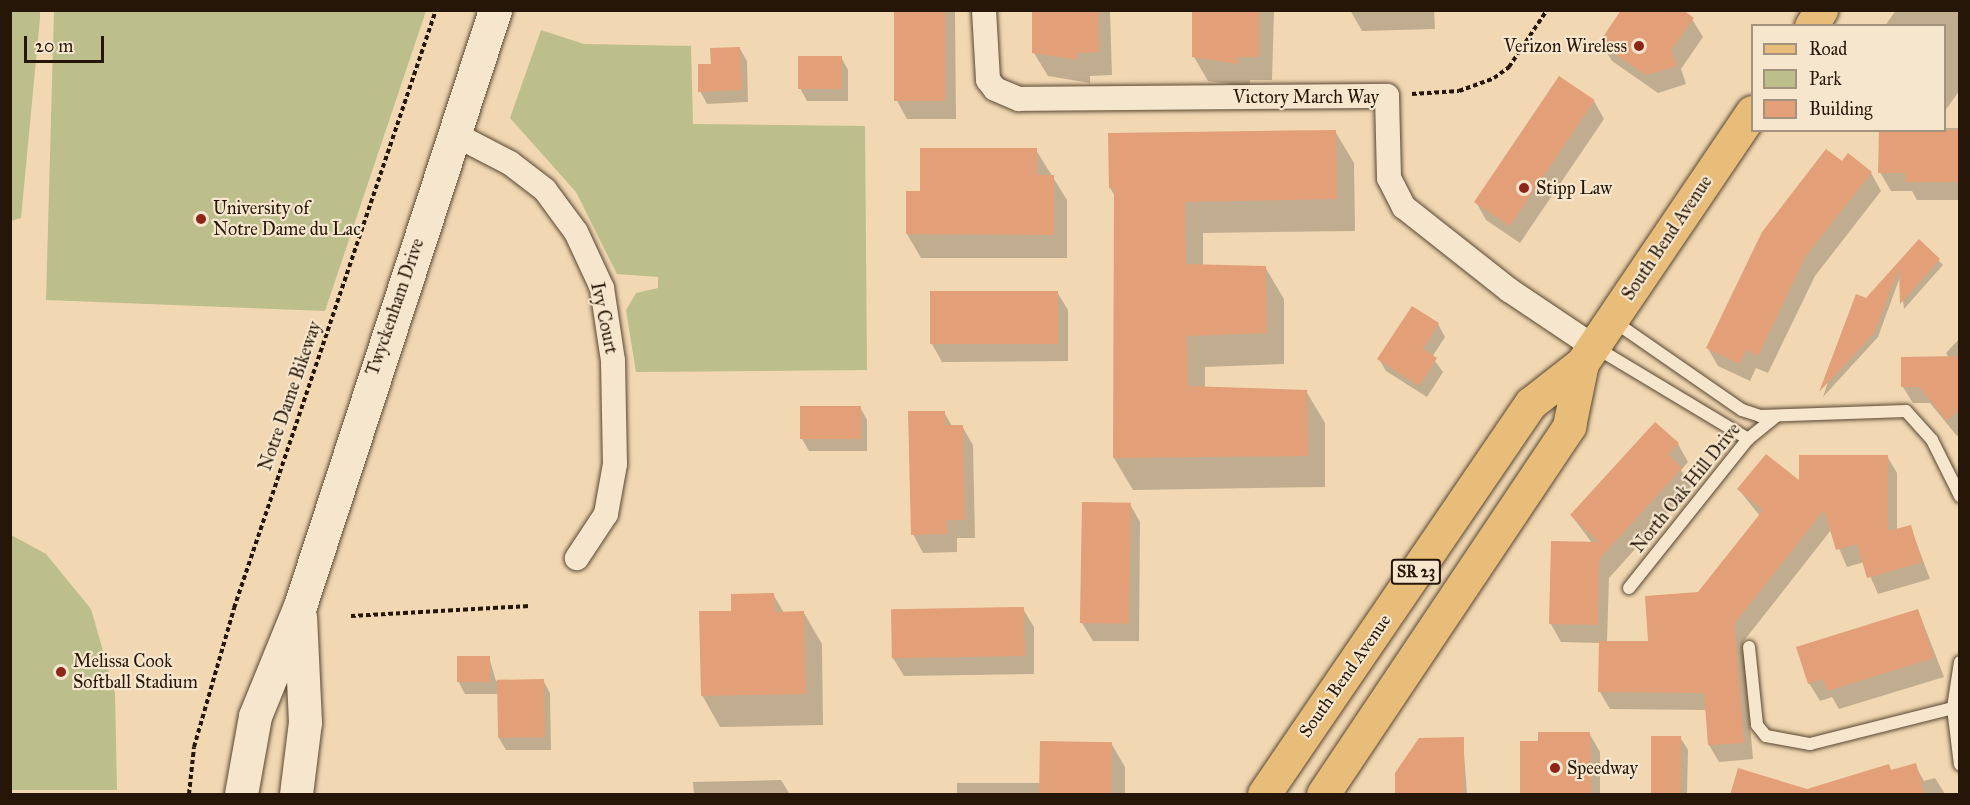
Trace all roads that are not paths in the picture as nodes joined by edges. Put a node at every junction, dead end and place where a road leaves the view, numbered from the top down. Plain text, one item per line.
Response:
1 (495, 10) edge
2 (984, 10) edge
3 (1821, 10) edge
4 (1812, 24) edge
5 (1751, 113) edge
6 (454, 134) junction
7 (1612, 320) junction
8 (1588, 355) junction
9 (1777, 416) junction
10 (1748, 439) junction
11 (1959, 496) edge
12 (577, 558) dead end
13 (1629, 588) dead end
14 (300, 606) junction
15 (1749, 647) dead end
16 (1959, 662) edge
17 (1953, 708) junction
18 (1959, 765) edge
19 (241, 795) edge
20 (296, 795) edge
21 (1264, 795) edge
22 (1323, 795) edge

1 - 6 street, Twyckenham Drive
2 - 8 street, Victory March Way
3 - 4 main road
5 - 7 main road, South Bend Avenue / SR 23
6 - 12 street, Ivy Court
6 - 14 street, Twyckenham Drive
7 - 8 main road, South Bend Avenue / SR 23
7 - 9 lane
8 - 10 lane
8 - 21 main road, South Bend Avenue / SR 23
8 - 22 main road, South Bend Avenue / SR 23
9 - 10 lane, North Oak Hill Drive
9 - 11 lane
10 - 13 lane, North Oak Hill Drive
14 - 19 street, Twyckenham Drive
14 - 20 street, Twyckenham Drive
15 - 17 lane
16 - 17 lane
17 - 18 lane

